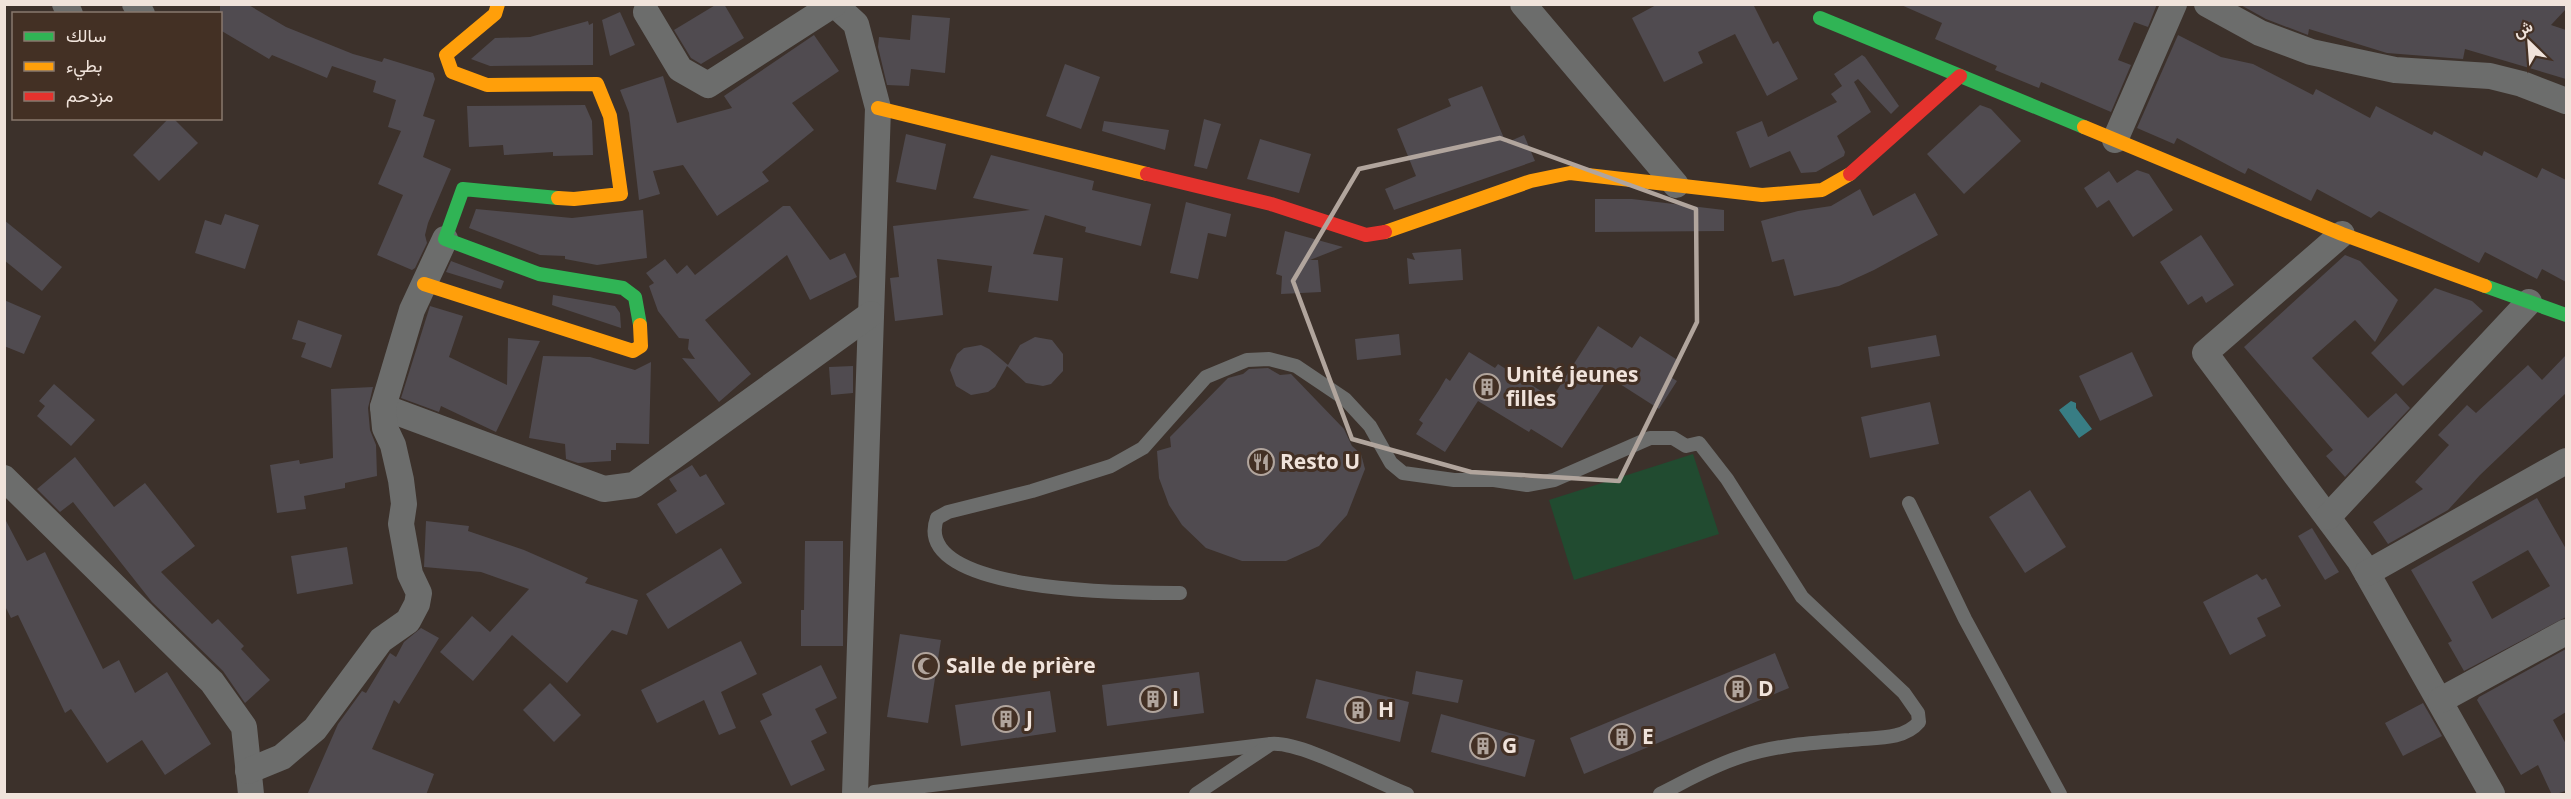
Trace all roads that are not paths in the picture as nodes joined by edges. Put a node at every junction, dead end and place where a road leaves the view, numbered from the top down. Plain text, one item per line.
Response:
1 (498, 4) edge
2 (834, 4) edge
3 (1523, 4) edge
4 (2174, 4) edge
5 (2207, 4) edge
6 (646, 12) dead end
7 (1820, 18) dead end
8 (1960, 76) junction
9 (2566, 101) edge
10 (878, 108) junction
11 (2115, 140) junction
12 (1676, 185) junction
13 (2342, 234) junction
14 (445, 238) junction
15 (424, 284) junction
16 (2529, 302) junction
17 (871, 314) junction
18 (2566, 315) edge
19 (383, 407) junction
20 (2566, 461) edge
21 (4, 478) edge
22 (1909, 504) dead end
23 (2328, 517) junction
24 (2367, 573) junction
25 (1180, 593) dead end
26 (2566, 632) edge
27 (2441, 700) junction
28 (1271, 744) junction
29 (250, 783) edge
30 (864, 793) edge
31 (1196, 795) edge
32 (1407, 795) edge
33 (1660, 795) edge
34 (2060, 795) edge
35 (2492, 795) edge

1 - 14 street
2 - 6 street
2 - 10 street
3 - 12 street
4 - 11 street
5 - 9 street
7 - 8 street
8 - 11 street
8 - 12 street
10 - 12 street
10 - 17 street
11 - 13 street
13 - 16 street
13 - 23 street
14 - 15 street
14 - 15 street
15 - 19 street
16 - 18 street
16 - 23 street
17 - 19 street
17 - 30 street
19 - 29 street
20 - 24 street
21 - 29 street
22 - 34 lane
23 - 24 street
24 - 27 street
25 - 33 lane
26 - 27 street
27 - 35 street
28 - 30 lane
28 - 31 lane
28 - 32 lane

